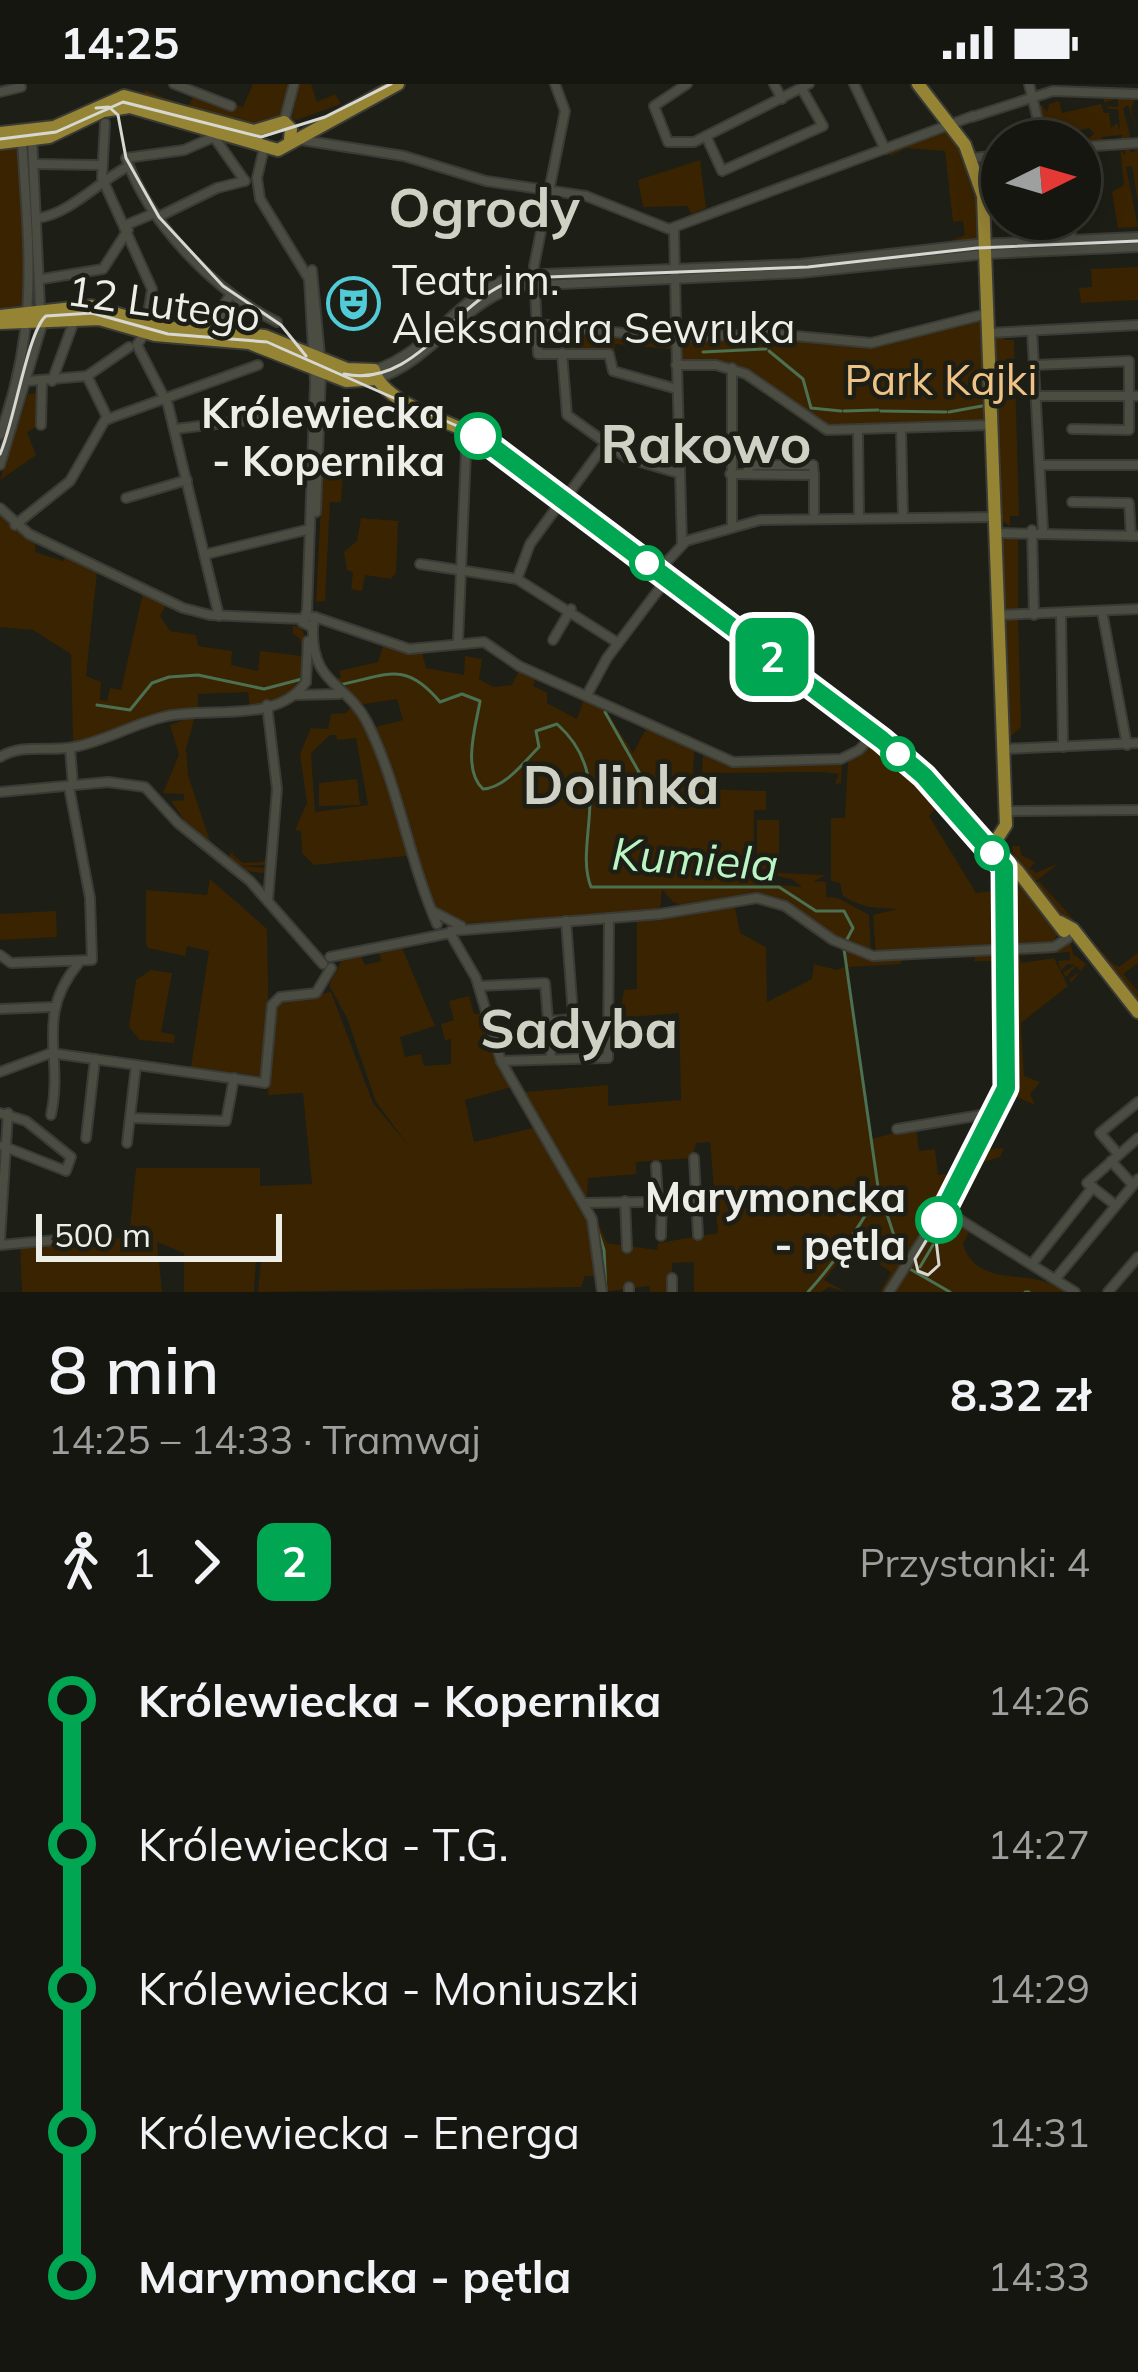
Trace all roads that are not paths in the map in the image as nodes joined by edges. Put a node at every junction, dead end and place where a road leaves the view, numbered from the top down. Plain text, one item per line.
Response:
1 (174, 84) edge
2 (294, 84) edge
3 (555, 84) edge
4 (687, 84) edge
5 (774, 84) edge
6 (854, 84) edge
7 (917, 84) edge
8 (1029, 84) edge
9 (388, 86) edge
10 (805, 86) edge
11 (21, 87) dead end
12 (1, 89) edge
13 (1138, 94) edge
14 (115, 95) edge
15 (1032, 96) junction
16 (782, 99) junction
17 (231, 106) dead end
18 (1038, 120) edge
19 (105, 123) dead end
20 (948, 125) junction
21 (0, 133) edge
22 (706, 136) junction
23 (28, 137) junction
24 (282, 137) junction
25 (242, 140) junction
26 (0, 143) edge
27 (1138, 143) edge
28 (1101, 146) edge
29 (885, 149) junction
30 (981, 157) edge
31 (972, 158) junction
32 (129, 161) junction
33 (23, 162) junction
34 (34, 165) junction
35 (99, 165) junction
36 (259, 167) junction
37 (102, 178) junction
38 (245, 181) junction
39 (260, 181) junction
40 (550, 190) junction
41 (981, 198) edge
42 (981, 200) edge
43 (27, 214) junction
44 (157, 215) junction
45 (38, 218) junction
46 (127, 227) junction
47 (674, 228) junction
48 (1138, 236) edge
49 (985, 240) edge
50 (1071, 240) edge
51 (1072, 246) junction
52 (1138, 247) edge
53 (296, 248) junction
54 (986, 248) junction
55 (673, 273) junction
56 (535, 278) junction
57 (42, 279) junction
58 (231, 295) junction
59 (149, 308) dead end
60 (36, 314) junction
61 (988, 314) junction
62 (0, 319) edge
63 (277, 322) dead end
64 (74, 324) dead end
65 (537, 324) junction
66 (1138, 325) edge
67 (128, 328) junction
68 (676, 330) junction
69 (1033, 331) junction
70 (224, 332) junction
71 (145, 333) junction
72 (989, 333) junction
73 (134, 349) junction
74 (562, 353) junction
75 (314, 358) junction
76 (258, 365) dead end
77 (676, 365) junction
78 (1035, 365) junction
79 (732, 368) junction
80 (32, 370) junction
81 (86, 376) junction
82 (337, 378) junction
83 (379, 379) junction
84 (47, 380) junction
85 (28, 381) junction
86 (321, 388) junction
87 (677, 389) junction
88 (1037, 396) junction
89 (1134, 396) edge
90 (166, 398) junction
91 (281, 416) dead end
92 (108, 419) junction
93 (41, 425) dead end
94 (993, 425) junction
95 (467, 428) junction
96 (901, 428) junction
97 (175, 429) junction
98 (1072, 429) dead end
99 (858, 430) junction
100 (0, 435) edge
101 (606, 443) junction
102 (0, 465) edge
103 (1041, 465) junction
104 (1138, 465) edge
105 (678, 473) junction
106 (730, 474) junction
107 (188, 480) junction
108 (565, 497) junction
109 (126, 498) dead end
110 (1072, 502) dead end
111 (0, 508) edge
112 (860, 518) junction
113 (903, 518) junction
114 (814, 519) junction
115 (15, 525) junction
116 (997, 525) junction
117 (732, 526) junction
118 (310, 529) junction
119 (1033, 530) junction
120 (1134, 536) edge
121 (682, 544) junction
122 (207, 554) junction
123 (420, 564) dead end
124 (462, 570) junction
125 (665, 573) junction
126 (517, 579) junction
127 (571, 609) junction
128 (1138, 609) edge
129 (1102, 611) junction
130 (1034, 614) junction
131 (1061, 614) junction
132 (1000, 615) junction
133 (219, 616) junction
134 (309, 622) junction
135 (553, 640) dead end
136 (458, 642) junction
137 (618, 643) junction
138 (321, 670) junction
139 (307, 676) junction
140 (326, 680) junction
141 (317, 692) junction
142 (588, 693) junction
143 (343, 695) junction
144 (287, 697) junction
145 (267, 706) junction
146 (876, 732) junction
147 (1132, 744) edge
148 (1063, 747) junction
149 (70, 748) junction
150 (1004, 749) junction
151 (0, 757) edge
152 (71, 786) junction
153 (0, 791) edge
154 (1138, 810) edge
155 (1006, 812) junction
156 (993, 845) junction
157 (1004, 861) junction
158 (268, 874) junction
159 (244, 875) junction
160 (1039, 899) junction
161 (268, 902) junction
162 (609, 918) junction
163 (566, 921) junction
164 (444, 929) junction
165 (1068, 934) junction
166 (1005, 950) junction
167 (0, 955) edge
168 (328, 962) junction
169 (78, 964) junction
170 (480, 986) junction
171 (52, 1007) junction
172 (0, 1009) edge
173 (1138, 1012) edge
174 (573, 1019) junction
175 (548, 1021) junction
176 (575, 1041) dead end
177 (54, 1054) junction
178 (550, 1057) junction
179 (95, 1059) junction
180 (501, 1061) junction
181 (136, 1065) junction
182 (0, 1072) edge
183 (234, 1078) junction
184 (1138, 1102) edge
185 (4, 1113) edge
186 (992, 1113) junction
187 (51, 1115) dead end
188 (130, 1118) junction
189 (897, 1130) dead end
190 (86, 1138) dead end
191 (1138, 1138) edge
192 (127, 1143) dead end
193 (2, 1144) edge
194 (694, 1158) dead end
195 (1114, 1158) junction
196 (656, 1166) dead end
197 (1135, 1182) edge
198 (1090, 1185) junction
199 (660, 1200) junction
200 (625, 1201) junction
201 (698, 1201) junction
202 (584, 1203) junction
203 (1114, 1204) junction
204 (944, 1209) junction
205 (698, 1235) dead end
206 (662, 1236) dead end
207 (68, 1239) dead end
208 (0, 1242) edge
209 (627, 1248) dead end
210 (1138, 1257) edge
211 (1032, 1264) junction
212 (1057, 1277) junction
213 (672, 1278) dead end
214 (602, 1292) edge
215 (672, 1292) edge
216 (890, 1292) edge
217 (1076, 1292) edge
218 (1108, 1292) edge

1 - 17 street
2 - 24 street
3 - 40 street
4 - 22 street
5 - 16 street
6 - 29 street
7 - 20 main road
8 - 15 street
9 - 24 main road
10 - 16 street
10 - 22 street
11 - 12 street
13 - 15 street
14 - 23 main road
14 - 24 main road
14 - 25 main road
15 - 18 street
15 - 20 street
16 - 22 street
19 - 35 street
20 - 29 street
20 - 31 main road
20 - 42 main road
21 - 23 main road
23 - 26 main road
23 - 33 street
23 - 34 street
24 - 25 main road
24 - 36 street
24 - 39 street
24 - 40 street
25 - 36 street
27 - 28 street
29 - 47 street
30 - 31 street
31 - 41 main road
32 - 37 street
32 - 38 street
32 - 44 street
33 - 34 street
33 - 43 street
34 - 35 street
34 - 45 street
35 - 37 street
36 - 39 street
37 - 45 street
37 - 46 street
38 - 39 street
38 - 44 street
39 - 53 street
40 - 47 street
40 - 56 street
43 - 45 street
43 - 60 street
44 - 46 street
44 - 58 street
45 - 57 street
46 - 57 street
46 - 59 street
47 - 55 street
48 - 51 street
49 - 54 main road
50 - 51 street
51 - 52 street
51 - 54 street
53 - 75 street
53 - 75 street
54 - 55 street
54 - 61 main road
55 - 56 street
55 - 68 street
56 - 65 street
56 - 83 street
57 - 60 street
58 - 63 street
58 - 70 street
60 - 62 main road, 12 Lutego
60 - 67 main road, 12 Lutego
60 - 70 main road, 12 Lutego
60 - 80 street
60 - 100 street
61 - 68 street
61 - 72 main road
64 - 84 street
65 - 68 street
65 - 74 street
66 - 69 street
67 - 71 main road, 12 Lutego
67 - 73 street
68 - 77 street
69 - 72 street
69 - 78 street
70 - 75 main road, 12 Lutego
71 - 73 street
71 - 75 main road, 12 Lutego
72 - 94 main road
73 - 81 street
73 - 90 street
74 - 87 street
74 - 101 street
75 - 82 main road
75 - 83 main road
75 - 86 street
75 - 118 street
76 - 90 street
77 - 79 street
77 - 87 street
78 - 88 street
78 - 89 street
79 - 99 street
79 - 106 street
80 - 84 street
80 - 85 street
81 - 84 street
81 - 92 street
82 - 83 main road
82 - 86 street
83 - 95 main road
84 - 85 street
84 - 93 street
85 - 102 street
86 - 134 street
87 - 105 street
88 - 89 street
88 - 103 street
89 - 98 street
90 - 92 street
90 - 97 street
91 - 97 street
92 - 115 street
94 - 96 street
94 - 116 main road
95 - 108 main road
95 - 124 street
96 - 99 street
96 - 113 street
97 - 107 street
99 - 112 street
101 - 105 street
101 - 108 street
103 - 104 street
103 - 119 street
105 - 121 street
106 - 114 street
106 - 117 street
107 - 109 street
107 - 122 street
108 - 125 main road
108 - 126 street
110 - 120 street
111 - 115 street
112 - 113 street
112 - 114 street
113 - 116 street
114 - 117 street
115 - 133 street
116 - 119 street
116 - 132 main road
117 - 121 street
118 - 122 street
118 - 134 street
119 - 120 street
119 - 130 street
121 - 125 street
122 - 133 street
123 - 124 street
124 - 126 street
124 - 136 street
125 - 137 street
125 - 146 main road
126 - 127 street
127 - 135 street
127 - 137 street
128 - 129 street
129 - 131 street
129 - 147 street
130 - 131 street
130 - 132 street
131 - 148 street
132 - 150 main road
133 - 134 street
134 - 136 street
134 - 138 street
134 - 139 street
136 - 142 street
137 - 142 street
138 - 139 street
138 - 140 street
139 - 141 street
139 - 144 street
140 - 141 street
140 - 143 street
141 - 143 street
141 - 144 street
142 - 146 street
143 - 164 street
144 - 145 street
145 - 149 street
145 - 158 street
146 - 156 main road
147 - 148 street
148 - 150 street
149 - 151 street
149 - 152 street
150 - 155 main road
152 - 153 street
152 - 159 street
152 - 169 street
154 - 155 street
155 - 156 main road
156 - 157 main road
156 - 160 main road
157 - 160 main road
157 - 166 street
158 - 159 street
158 - 161 street
159 - 161 street
160 - 165 main road
161 - 168 street
162 - 163 street
162 - 166 street
162 - 178 street
163 - 164 street
163 - 174 street
164 - 168 street
164 - 170 street
165 - 166 street
165 - 173 main road
166 - 186 street
167 - 169 street
168 - 183 street
169 - 171 street
170 - 175 street
170 - 180 street
171 - 172 street
171 - 177 street
174 - 175 street
174 - 176 street
175 - 178 street
177 - 179 street
177 - 182 street
177 - 187 street
178 - 180 street
179 - 181 street
179 - 190 street
180 - 202 street
181 - 183 street
181 - 188 street
183 - 188 street
184 - 195 street
185 - 193 street
185 - 193 street
186 - 189 street
186 - 204 street
188 - 192 street
191 - 195 street
193 - 208 street
194 - 201 street
195 - 197 street
195 - 198 street
196 - 199 street
197 - 203 street
198 - 203 street
198 - 211 street
199 - 200 street
199 - 201 street
199 - 206 street
200 - 202 street
200 - 209 street
201 - 205 street
202 - 214 street
203 - 212 street
204 - 211 street
204 - 216 street
207 - 208 street
210 - 218 street
211 - 212 street
212 - 217 street
213 - 215 street

